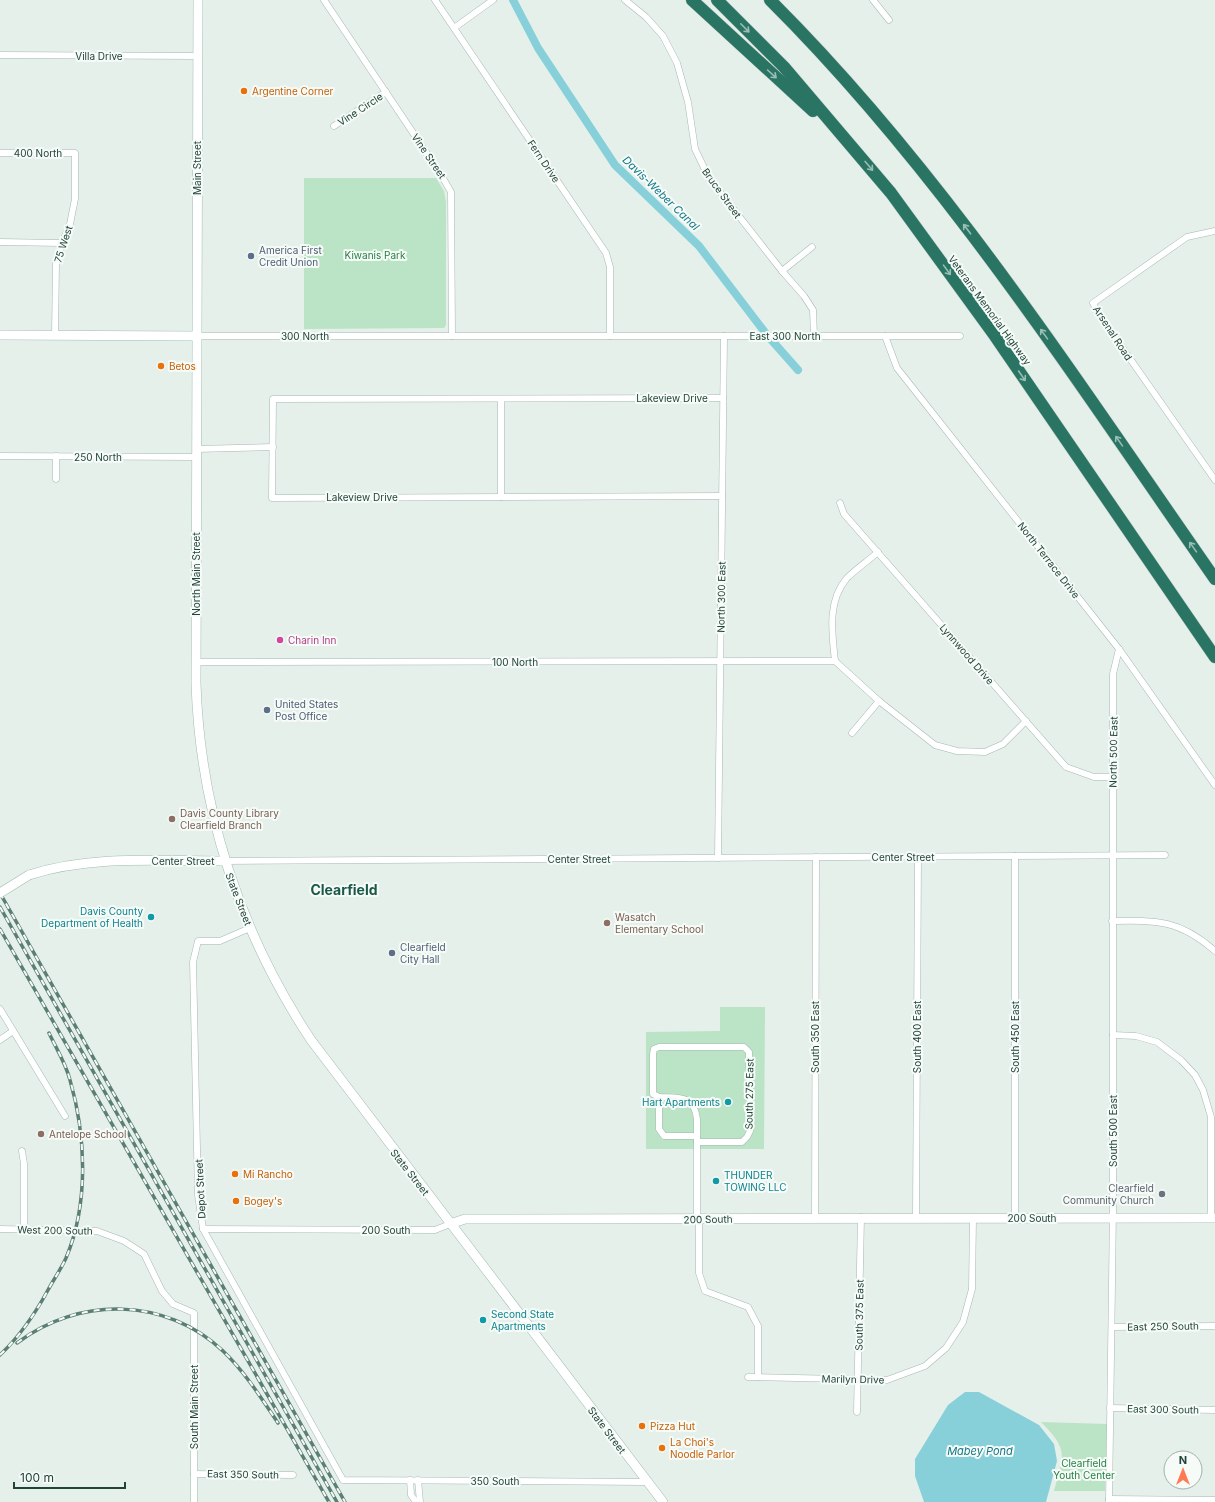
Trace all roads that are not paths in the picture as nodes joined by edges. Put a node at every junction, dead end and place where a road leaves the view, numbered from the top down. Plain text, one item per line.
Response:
1 (198, 0) edge
2 (324, 0) edge
3 (435, 0) edge
4 (493, 0) edge
5 (625, 0) edge
6 (692, 0) edge
7 (717, 0) edge
8 (770, 0) edge
9 (780, 0) edge
10 (873, 0) edge
11 (889, 20) dead end
12 (454, 28) junction
13 (817, 46) junction
14 (0, 55) edge
15 (197, 56) junction
16 (386, 92) junction
17 (334, 126) dead end
18 (854, 148) junction
19 (0, 153) edge
20 (75, 153) joint
21 (1215, 231) edge
22 (0, 242) edge
23 (62, 243) junction
24 (812, 247) dead end
25 (782, 271) junction
26 (0, 335) edge
27 (55, 335) junction
28 (197, 336) junction
29 (452, 336) junction
30 (610, 336) junction
31 (724, 336) junction
32 (814, 336) junction
33 (885, 336) junction
34 (960, 336) dead end
35 (723, 398) junction
36 (501, 399) junction
37 (273, 447) junction
38 (196, 453) junction
39 (0, 456) edge
40 (56, 456) junction
41 (56, 479) dead end
42 (1215, 480) edge
43 (722, 496) junction
44 (501, 497) junction
45 (840, 503) dead end
46 (878, 552) junction
47 (1215, 579) edge
48 (1119, 649) junction
49 (1215, 656) edge
50 (835, 661) junction
51 (196, 662) junction
52 (720, 662) junction
53 (879, 701) junction
54 (1026, 721) junction
55 (852, 733) dead end
56 (1112, 777) junction
57 (1215, 785) edge
58 (211, 812) joint
59 (1112, 855) junction
60 (1165, 855) dead end
61 (918, 856) junction
62 (1015, 856) junction
63 (816, 857) junction
64 (718, 858) junction
65 (225, 861) junction
66 (0, 893) edge
67 (1112, 921) junction
68 (250, 928) junction
69 (1215, 951) edge
70 (0, 1009) edge
71 (13, 1031) junction
72 (1113, 1035) junction
73 (0, 1040) edge
74 (659, 1097) junction
75 (65, 1116) dead end
76 (697, 1139) junction
77 (22, 1151) dead end
78 (861, 1217) junction
79 (916, 1217) junction
80 (815, 1218) junction
81 (972, 1218) junction
82 (1015, 1218) junction
83 (1113, 1218) junction
84 (1213, 1218) edge
85 (698, 1219) junction
86 (450, 1224) junction
87 (0, 1229) edge
88 (203, 1229) junction
89 (24, 1230) junction
90 (194, 1313) joint
91 (1215, 1326) edge
92 (1112, 1327) junction
93 (748, 1377) dead end
94 (758, 1377) junction
95 (858, 1379) junction
96 (1110, 1408) junction
97 (1215, 1410) edge
98 (857, 1412) dead end
99 (194, 1474) junction
100 (292, 1475) dead end
101 (343, 1480) joint
102 (410, 1480) junction
103 (418, 1480) junction
104 (647, 1482) junction
105 (1109, 1500) edge
106 (1215, 1500) edge
107 (194, 1502) edge
108 (416, 1502) edge
109 (420, 1502) edge
110 (663, 1502) edge

1 - 15 main road, Main Street
2 - 16 street, Vine Street
3 - 12 street, Fern Drive
4 - 12 street
5 - 25 street, Bruce Street
6 -> 18 highway
7 -> 18 highway, Veterans Memorial Highway
8 - 13 highway
9 - 13 highway
10 - 11 street
12 - 30 street, Fern Drive
47 -> 13 highway
14 - 15 street, Villa Drive
15 - 28 main road, Main Street
16 - 17 street, Vine Circle
16 - 29 street, Vine Street
18 -> 49 highway, Veterans Memorial Highway
19 - 20 street, 400 North
20 - 23 street, 75 West
21 - 42 street, Arsenal Road
22 - 23 street
23 - 27 street, 75 West
24 - 25 street
25 - 32 street, Bruce Street
26 - 27 main road, 300 North
27 - 28 main road, 300 North
28 - 29 street, 300 North
28 - 38 main road, North Main Street
29 - 30 street, 300 North
30 - 31 street, East 300 North
31 - 32 street, East 300 North
31 - 35 street, North 300 East
32 - 33 street, East 300 North
33 - 34 street, East 300 North
33 - 48 street, North Terrace Drive
35 - 36 street, Lakeview Drive
35 - 43 street, North 300 East
36 - 37 street, Lakeview Drive
36 - 44 street
37 - 38 street
37 - 44 street, Lakeview Drive
38 - 40 street, 250 North
38 - 51 main road, North Main Street
39 - 40 street, 250 North
40 - 41 street
43 - 44 street, Lakeview Drive
43 - 52 street, North 300 East
45 - 46 street, Lynnwood Drive
46 - 50 street
46 - 54 street, Lynnwood Drive
48 - 56 street, North 500 East
48 - 57 street, North Terrace Drive
50 - 52 street, 100 North
50 - 53 street
51 - 52 street, 100 North
51 - 58 main road, North Main Street
52 - 64 street, North 300 East
53 - 54 street
53 - 55 street
54 - 56 street, Lynnwood Drive
56 - 59 street, North 500 East
58 - 65 main road, State Street
59 - 60 street, Center Street
59 - 62 street, Center Street
59 - 67 street, South 500 East
61 - 62 street, Center Street
61 - 63 street, Center Street
61 - 79 street, South 400 East
62 - 82 street, South 450 East
63 - 64 street, Center Street
63 - 80 street, South 350 East
64 - 65 street, Center Street
65 - 66 main road, Center Street, bridge
65 - 68 main road, State Street
67 - 69 street
67 - 72 street, South 500 East
68 - 86 main road, State Street
68 - 88 street, Depot Street
70 - 71 street
71 - 73 street
71 - 75 street
72 - 83 street, South 500 East
72 - 84 street
74 - 76 street
74 - 76 street, South 275 East
74 - 76 street, South 275 East
76 - 85 street
77 - 89 street
78 - 79 main road, 200 South
78 - 80 main road, 200 South
78 - 95 street, South 375 East
79 - 81 main road, 200 South
80 - 85 main road, 200 South
81 - 82 main road, 200 South
81 - 95 street, Marilyn Drive
82 - 83 main road, 200 South
83 - 84 main road, 200 South
83 - 92 street, South 500 East
85 - 86 main road, 200 South
85 - 94 street
86 - 88 street, 200 South
86 - 104 main road, State Street
87 - 89 street, West 200 South
88 - 101 street, Depot Street
89 - 90 street, West 200 South
90 - 99 street, South Main Street
91 - 92 street, East 250 South
92 - 96 street, South 500 East
93 - 94 street, Marilyn Drive
94 - 95 street, Marilyn Drive
95 - 98 street, South 375 East
96 - 97 street, East 300 South
96 - 105 street, South 500 East
99 - 100 street, East 350 South
99 - 107 street, South Main Street
101 - 102 street, 350 South
102 - 103 street, 350 South
102 - 108 street
103 - 104 street, 350 South
103 - 109 street
104 - 110 main road, State Street
105 - 106 street

